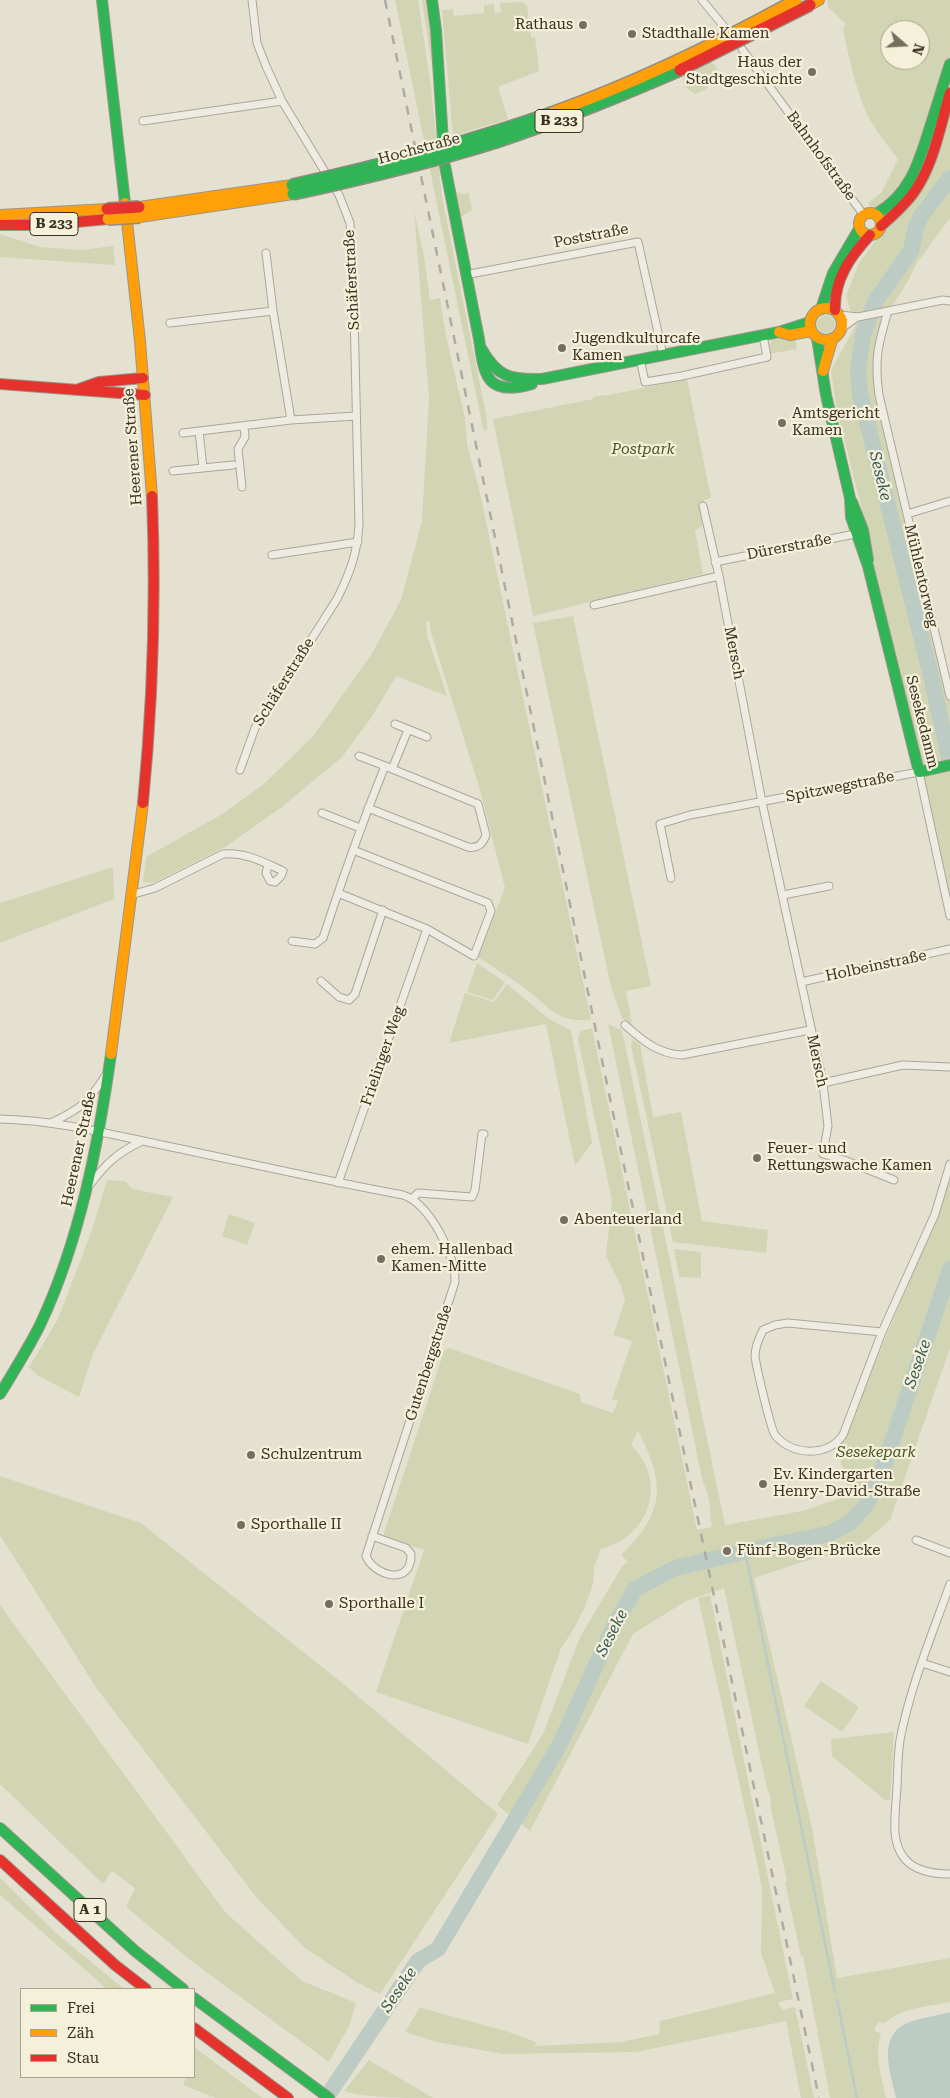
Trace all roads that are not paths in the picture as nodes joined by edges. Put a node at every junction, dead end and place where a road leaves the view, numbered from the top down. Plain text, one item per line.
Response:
1 (102, 0) edge
2 (252, 0) edge
3 (432, 0) edge
4 (702, 0) edge
5 (796, 0) edge
6 (819, 0) edge
7 (726, 29) dead end
8 (742, 49) dead end
9 (950, 64) edge
10 (950, 93) edge
11 (282, 101) junction
12 (143, 121) dead end
13 (443, 141) dead end
14 (445, 166) dead end
15 (292, 189) junction
16 (107, 214) junction
17 (863, 214) junction
18 (876, 214) junction
19 (0, 215) edge
20 (0, 225) edge
21 (881, 226) junction
22 (859, 229) junction
23 (870, 235) junction
24 (266, 253) dead end
25 (465, 276) junction
26 (950, 301) edge
27 (821, 309) junction
28 (273, 311) junction
29 (888, 311) junction
30 (837, 313) junction
31 (858, 317) junction
32 (170, 323) dead end
33 (842, 328) junction
34 (813, 331) junction
35 (763, 335) junction
36 (832, 340) junction
37 (664, 355) junction
38 (640, 360) junction
39 (823, 371) junction
40 (143, 378) junction
41 (0, 384) edge
42 (78, 389) junction
43 (144, 395) junction
44 (356, 416) junction
45 (291, 420) junction
46 (244, 427) junction
47 (200, 431) junction
48 (183, 433) dead end
49 (233, 465) dead end
50 (203, 468) junction
51 (173, 471) dead end
52 (242, 487) dead end
53 (950, 501) edge
54 (703, 506) dead end
55 (907, 514) junction
56 (859, 533) junction
57 (358, 542) junction
58 (272, 555) dead end
59 (715, 562) junction
60 (719, 576) junction
61 (594, 605) dead end
62 (950, 696) edge
63 (395, 724) dead end
64 (408, 730) junction
65 (427, 737) dead end
66 (359, 756) dead end
67 (945, 766) edge
68 (389, 768) junction
69 (240, 770) dead end
70 (919, 772) junction
71 (762, 802) junction
72 (368, 808) junction
73 (322, 813) dead end
74 (360, 828) junction
75 (353, 850) junction
76 (268, 864) dead end
77 (671, 878) dead end
78 (830, 886) dead end
79 (338, 892) junction
80 (134, 894) junction
81 (783, 895) junction
82 (384, 910) junction
83 (950, 916) edge
84 (427, 929) junction
85 (292, 941) dead end
86 (950, 950) edge
87 (321, 981) dead end
88 (801, 982) junction
89 (625, 1025) dead end
90 (810, 1030) junction
91 (110, 1067) junction
92 (950, 1067) edge
93 (823, 1083) junction
94 (0, 1119) edge
95 (51, 1123) junction
96 (100, 1131) junction
97 (484, 1134) dead end
98 (142, 1141) junction
99 (950, 1164) edge
100 (894, 1180) dead end
101 (338, 1183) junction
102 (88, 1187) junction
103 (413, 1198) junction
104 (882, 1332) junction
105 (0, 1394) edge
106 (372, 1536) junction
107 (916, 1540) dead end
108 (950, 1553) edge
109 (950, 1584) edge
110 (922, 1663) junction
111 (950, 1672) edge
112 (0, 1828) edge
113 (0, 1860) edge
114 (950, 1874) edge
115 (145, 1988) edge
116 (182, 1988) edge
117 (195, 1999) edge
118 (195, 2029) edge
119 (288, 2098) edge
120 (329, 2098) edge

1 - 40 main road, Heerener Straße
2 - 11 street, Schäferstraße
3 - 13 main road
4 - 7 street
5 - 15 main road, Hochstraße / B 233, bridge
6 - 15 main road, Hochstraße / B 233, bridge
8 - 17 street, Bahnhofstraße
9 - 18 main road
10 - 21 main road
11 - 12 street
11 - 44 street, Schäferstraße
14 - 25 main road
15 - 16 main road, Hochstraße / B 233, bridge
16 - 19 main road, Hochstraße / B 233
16 - 20 main road, Hochstraße / B 233
17 - 18 main road
17 - 22 main road
18 - 21 main road
21 - 23 main road
22 - 23 main road
22 - 27 main road
23 - 30 main road
24 - 28 street
25 - 37 street, Poststraße
25 - 38 main road
26 - 29 street
27 - 30 main road
27 - 34 main road
28 - 32 street
28 - 45 street
29 - 31 street
29 - 55 street, Mühlentorweg
30 - 31 street
30 - 33 main road
31 - 33 street
33 - 36 main road, Sesekedamm
34 - 35 main road
34 - 36 main road
34 - 39 main road, Sesekedamm
35 - 37 main road
35 - 38 street
36 - 39 main road, Sesekedamm
37 - 38 main road
39 - 56 main road, Sesekedamm
40 - 42 main road
40 - 43 main road, Heerener Straße
41 - 42 main road
42 - 43 main road
43 - 80 main road, Heerener Straße
44 - 45 street
44 - 57 street, Schäferstraße
45 - 46 street
46 - 47 street
46 - 52 street
47 - 48 street
47 - 50 street
49 - 50 street
50 - 51 street
53 - 55 street, Mühlentorweg
54 - 59 street, Mersch
55 - 62 street, Mühlentorweg
56 - 59 street, Dürerstraße
56 - 70 main road, Sesekedamm
57 - 58 street
57 - 69 street, Schäferstraße
59 - 60 street, Mersch
60 - 61 street
60 - 71 street, Mersch
63 - 64 street
64 - 65 street
64 - 68 street
66 - 68 street
67 - 70 main road
68 - 72 street
68 - 72 street
70 - 71 street, Spitzwegstraße
70 - 83 street, Sesekedamm
71 - 77 street
71 - 81 street, Mersch
72 - 74 street
73 - 74 street
74 - 75 street
75 - 79 street
75 - 84 street
76 - 80 street
78 - 81 street
79 - 82 street
79 - 85 street
80 - 91 main road, Heerener Straße
81 - 88 street, Mersch
82 - 84 street
82 - 87 street
84 - 101 street, Frielinger Weg
86 - 88 street, Holbeinstraße
88 - 90 street, Mersch
89 - 90 street
90 - 93 street, Mersch
91 - 95 street
91 - 96 main road, Heerener Straße
92 - 93 street
93 - 100 street, Mersch
94 - 95 street
95 - 96 street
96 - 98 street
96 - 102 main road, Heerener Straße
97 - 103 street
98 - 101 street
98 - 102 street
99 - 104 street
101 - 103 street
102 - 105 main road, Heerener Straße
103 - 106 street, Gutenbergstraße
104 - 104 street
106 - 106 street, Gutenbergstraße
107 - 108 street
109 - 110 street
110 - 111 street
110 - 114 street
112 - 116 main road, A 1
113 - 115 main road, A 1
117 - 120 main road
118 - 119 main road

